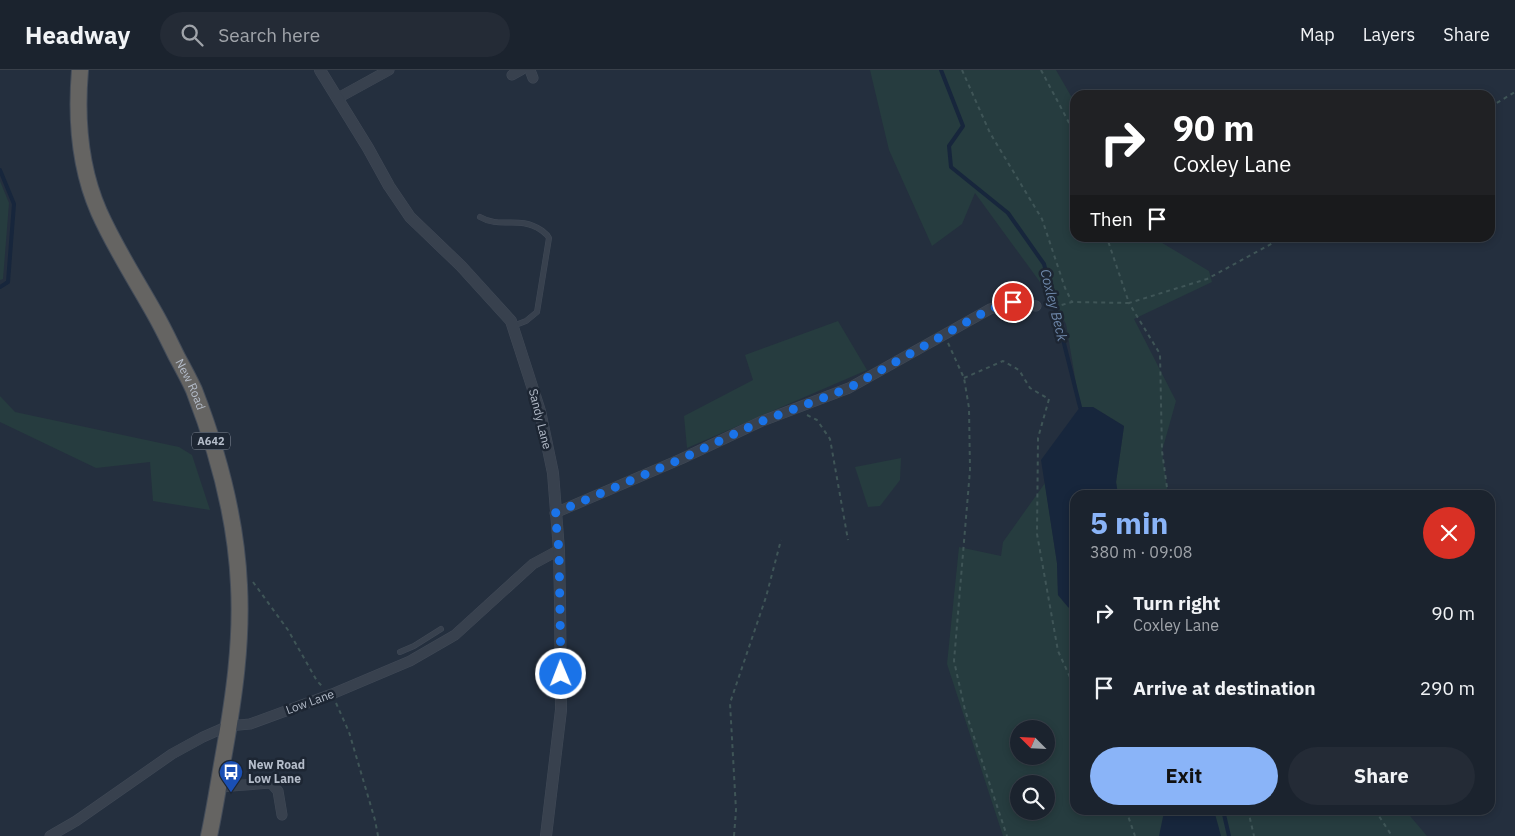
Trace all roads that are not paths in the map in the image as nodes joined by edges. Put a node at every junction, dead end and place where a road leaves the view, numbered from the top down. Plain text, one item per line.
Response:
1 (80, 70) edge
2 (320, 70) edge
3 (389, 70) edge
4 (338, 98) junction
5 (480, 216) dead end
6 (1036, 306) road end
7 (513, 326) junction
8 (555, 513) junction
9 (559, 550) junction
10 (442, 629) dead end
11 (414, 646) junction
12 (400, 652) dead end
13 (419, 656) junction
14 (228, 726) junction
15 (218, 787) junction
16 (282, 815) dead end
17 (50, 836) edge
18 (209, 836) edge
19 (546, 836) edge

1 - 14 highway, New Road / A642
2 - 4 street, Sandy Lane
3 - 4 street
4 - 7 street, Sandy Lane
5 - 7 lane
6 - 8 street
7 - 8 street, Sandy Lane
8 - 9 street, Sandy Lane
9 - 13 street, Low Lane
9 - 19 street, Sandy Lane
10 - 11 lane
11 - 12 lane
11 - 13 lane
13 - 14 street, Low Lane
14 - 15 highway, New Road / A642
14 - 17 street, Low Lane
15 - 16 street
15 - 18 highway, New Road / A642

